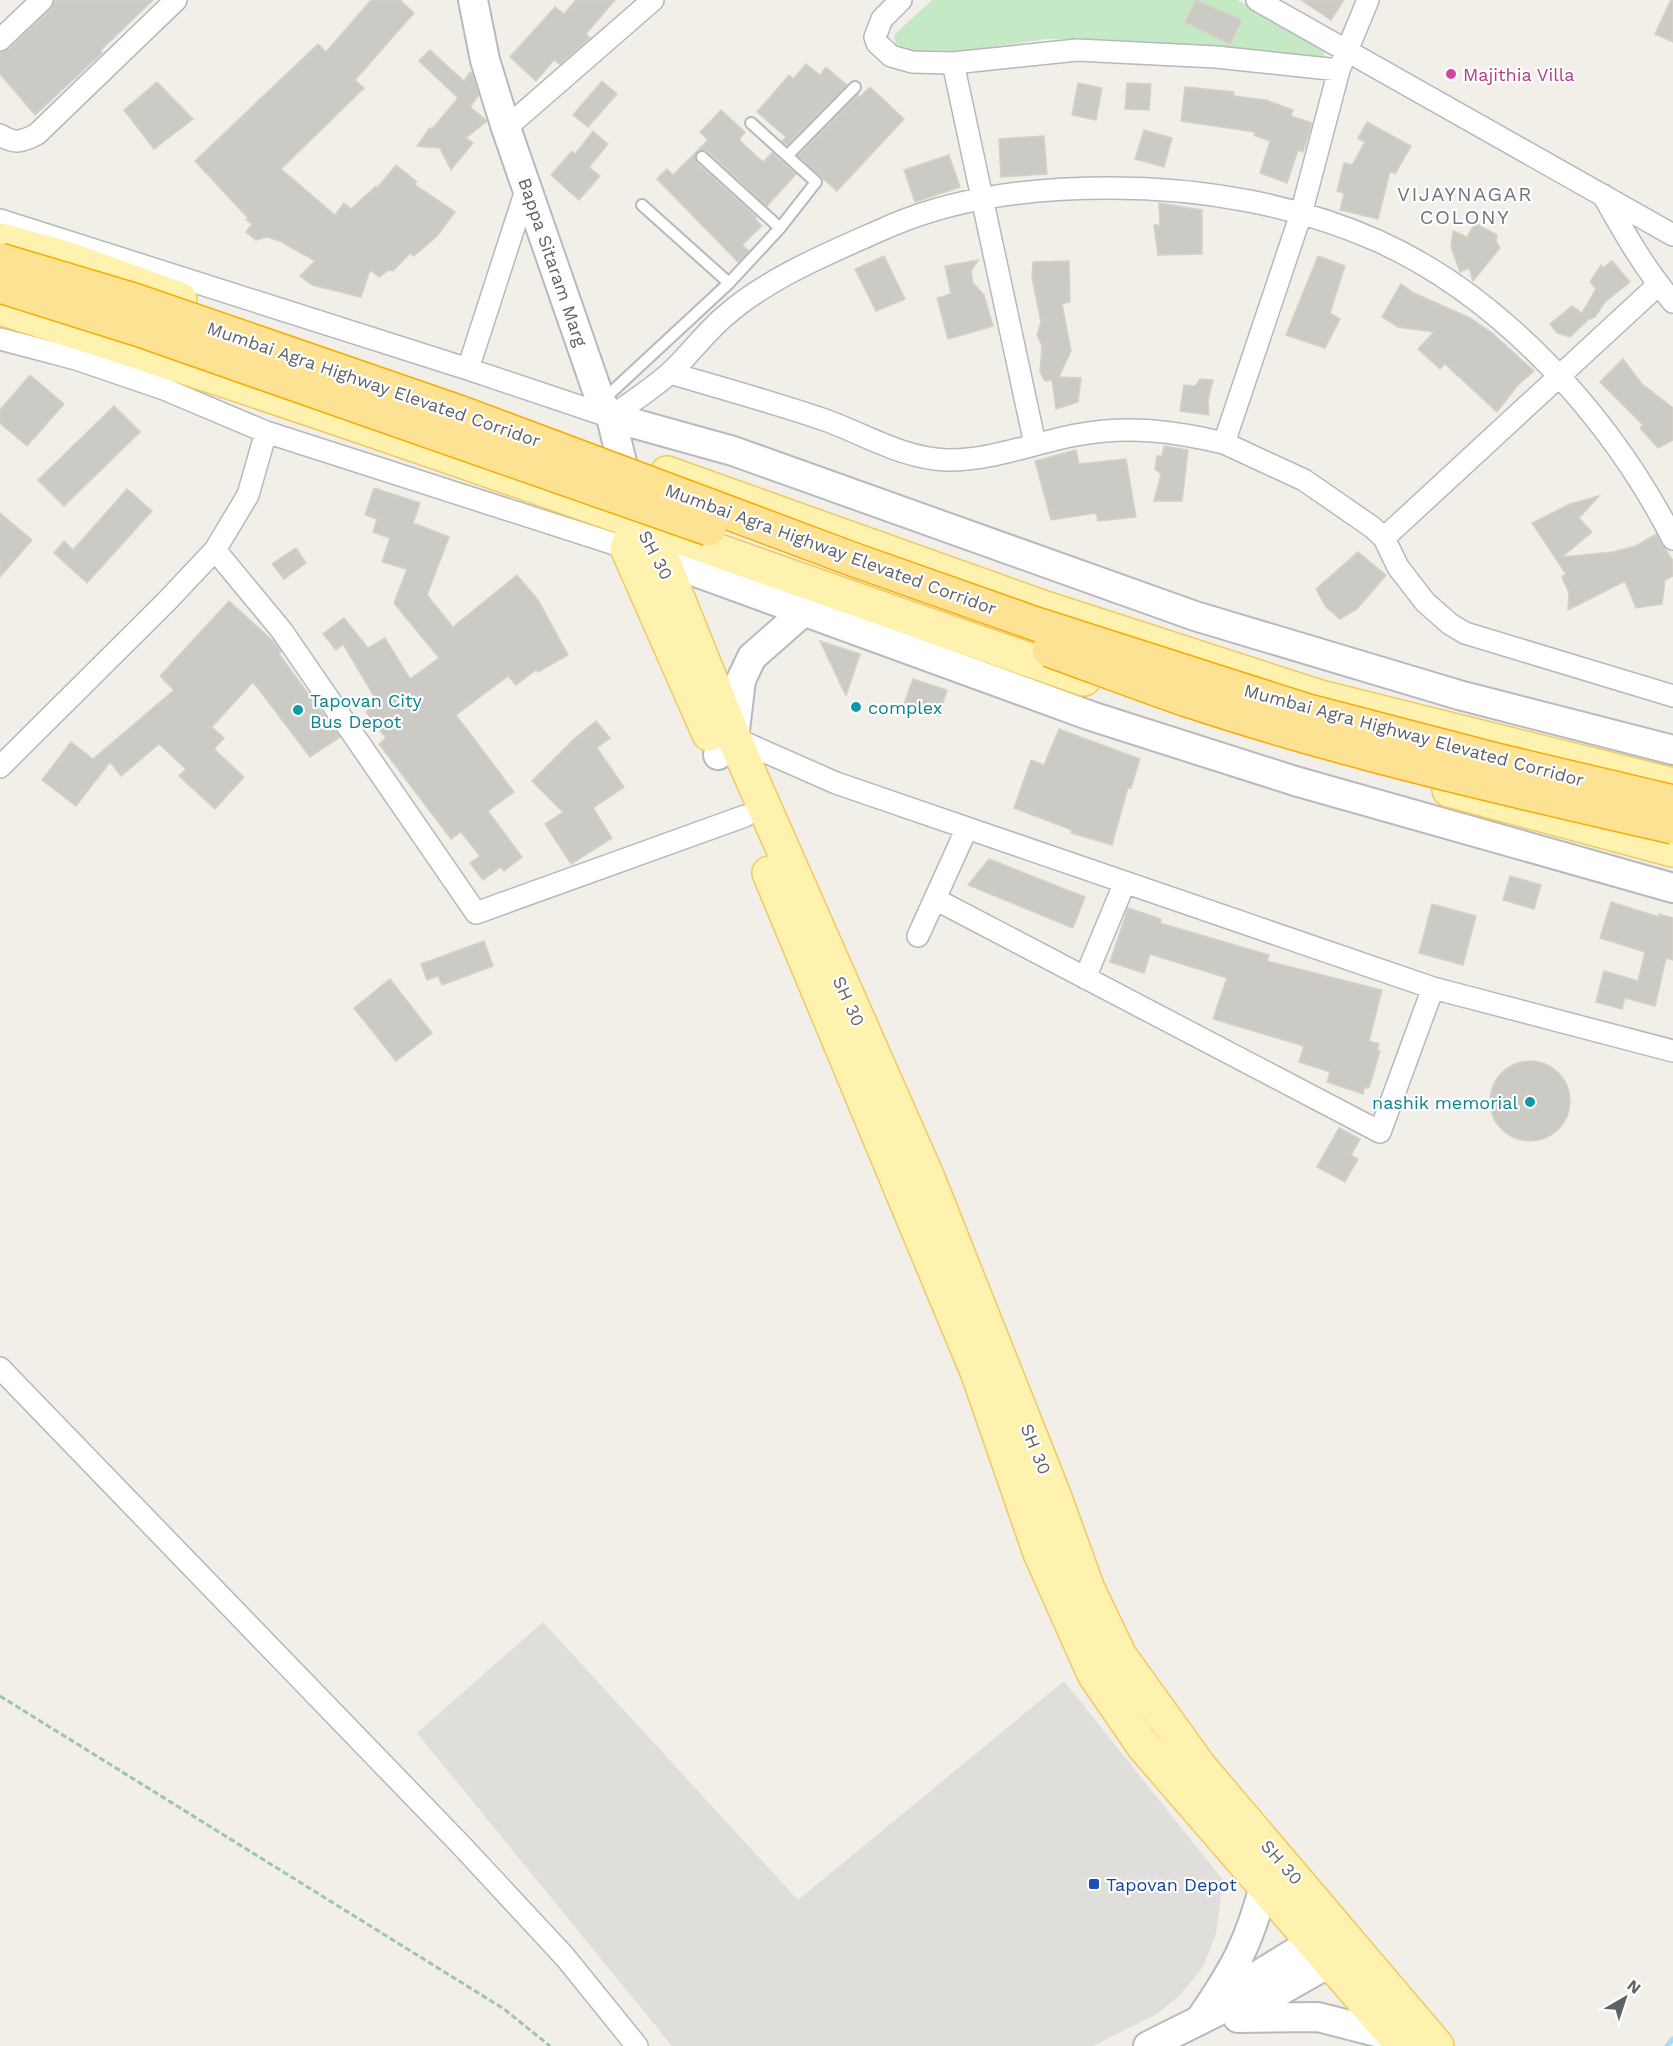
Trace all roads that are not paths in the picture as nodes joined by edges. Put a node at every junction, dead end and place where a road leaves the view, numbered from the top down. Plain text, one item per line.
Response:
1 (42, 0) edge
2 (176, 0) edge
3 (473, 0) edge
4 (653, 0) edge
5 (900, 0) edge
6 (1257, 0) edge
7 (1368, 0) edge
8 (0, 40) edge
9 (1343, 60) junction
10 (953, 63) junction
11 (855, 87) dead end
12 (751, 123) dead end
13 (506, 128) junction
14 (0, 135) edge
15 (789, 155) junction
16 (702, 157) dead end
17 (527, 187) junction
18 (1603, 195) junction
19 (982, 197) junction
20 (642, 205) dead end
21 (1301, 214) junction
22 (0, 220) edge
23 (780, 228) junction
24 (1673, 235) edge
25 (0, 240) edge
26 (0, 260) edge
27 (729, 283) junction
28 (1658, 285) junction
29 (0, 286) edge
30 (1673, 302) edge
31 (0, 308) edge
32 (0, 339) edge
33 (468, 369) junction
34 (670, 373) junction
35 (1561, 376) junction
36 (606, 409) junction
37 (266, 432) junction
38 (1224, 443) junction
39 (1035, 444) junction
40 (619, 456) junction
41 (632, 535) junction
42 (1384, 538) junction
43 (1673, 539) edge
44 (215, 550) junction
45 (663, 561) junction
46 (802, 613) junction
47 (1673, 696) edge
48 (726, 747) junction
49 (1673, 750) edge
50 (0, 767) edge
51 (1673, 784) edge
52 (1673, 802) edge
53 (745, 816) junction
54 (1673, 827) edge
55 (967, 828) junction
56 (1673, 850) edge
57 (1125, 882) junction
58 (1673, 888) edge
59 (935, 899) junction
60 (918, 936) dead end
61 (1085, 978) junction
62 (1433, 988) junction
63 (1673, 1051) edge
64 (0, 1368) edge
65 (1100, 1649) junction
66 (1264, 1887) junction
67 (1330, 1948) junction
68 (1200, 2020) junction
69 (1399, 2042) edge
70 (638, 2046) edge
71 (1148, 2046) edge
72 (1437, 2046) edge

1 - 8 street
2 - 14 street
3 - 13 street, Bappa Sitaram Marg
4 - 13 street
5 - 10 street
6 - 9 street
7 - 9 street
9 - 10 street
9 - 18 street
9 - 21 street
10 - 19 street
11 - 15 lane
12 - 15 lane
13 - 17 street, Bappa Sitaram Marg
15 - 23 lane
16 - 23 lane
17 - 33 street
17 - 36 street, Bappa Sitaram Marg
18 - 24 street
18 - 28 street
19 - 21 street
19 - 34 street
19 - 39 street
20 - 27 lane
21 - 35 street
21 - 38 street
22 - 33 street
23 - 27 lane
25 - 40 main road
26 - 52 highway, Mumbai Agra Highway Elevated Corridor, bridge
27 - 36 lane
28 - 30 street
28 - 35 street
29 - 54 highway, Mumbai Agra Highway Elevated Corridor, bridge
31 - 41 main road
32 - 37 street
33 - 36 street
34 - 36 street
34 - 39 street
35 - 42 street
35 - 43 street
36 - 40 street, Bappa Sitaram Marg
36 - 49 street
37 - 41 street
37 - 44 street
38 - 39 street
38 - 42 street
40 - 41 street, Bappa Sitaram Marg
40 - 51 main road
41 - 45 main road, SH 30
41 - 48 main road, SH 30
41 - 56 main road
42 - 47 street
44 - 50 street
44 - 53 street
45 - 46 street
45 - 48 main road, SH 30
46 - 48 street
46 - 58 street
48 - 53 main road, SH 30
48 - 55 street
48 - 65 main road, SH 30
53 - 65 main road, SH 30
55 - 57 street
55 - 59 street
57 - 61 street
57 - 62 street
59 - 60 street
59 - 61 street
61 - 62 street
62 - 63 street
64 - 70 street
65 - 66 main road, SH 30
65 - 67 main road, SH 30
66 - 67 main road, SH 30
66 - 68 street
67 - 68 street
67 - 69 main road, SH 30
67 - 72 main road, SH 30
68 - 69 street
68 - 71 street

